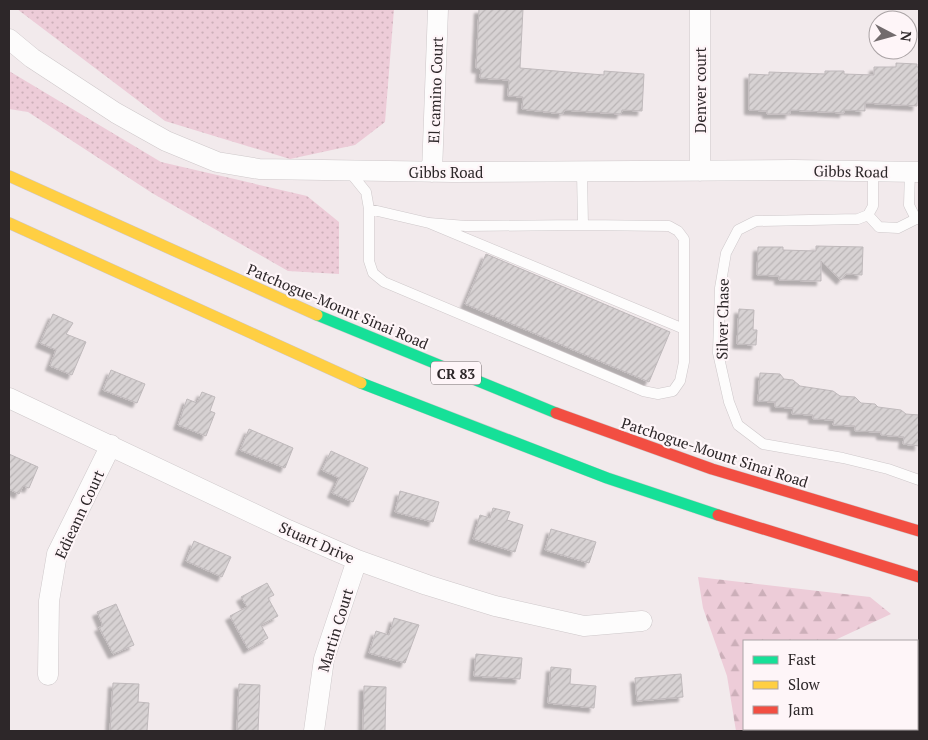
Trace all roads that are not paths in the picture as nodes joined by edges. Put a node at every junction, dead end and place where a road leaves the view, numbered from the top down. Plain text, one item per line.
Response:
1 (438, 9) edge
2 (700, 9) edge
3 (9, 39) edge
4 (349, 171) junction
5 (700, 171) junction
6 (873, 171) junction
7 (914, 171) edge
8 (432, 172) junction
9 (582, 172) junction
10 (9, 176) edge
11 (369, 209) junction
12 (868, 215) junction
13 (918, 219) edge
14 (429, 222) junction
15 (9, 223) edge
16 (583, 225) junction
17 (684, 329) junction
18 (9, 398) edge
19 (111, 445) junction
20 (919, 480) edge
21 (919, 531) edge
22 (357, 560) junction
23 (919, 577) edge
24 (642, 621) dead end
25 (48, 675) dead end
26 (314, 731) edge

1 - 8 street, El camino Court
2 - 5 street, Denver court
3 - 4 street, Gibbs Road
4 - 8 street, Gibbs Road
4 - 11 lane
5 - 6 street, Gibbs Road
5 - 9 street, Gibbs Road
6 - 7 street, Gibbs Road
6 - 12 lane
7 - 13 lane
8 - 9 street, Gibbs Road
9 - 16 lane
10 - 21 highway, Patchogue-Mount Sinai Road / CR 83
11 - 14 lane
11 - 17 lane
12 - 13 lane
12 - 20 lane, Silver Chase
14 - 16 lane
14 - 17 lane
15 - 23 highway
16 - 17 lane
18 - 19 street, Stuart Drive
19 - 22 street, Stuart Drive
19 - 25 street, Edieann Court
22 - 24 street, Stuart Drive
22 - 26 street, Martin Court

